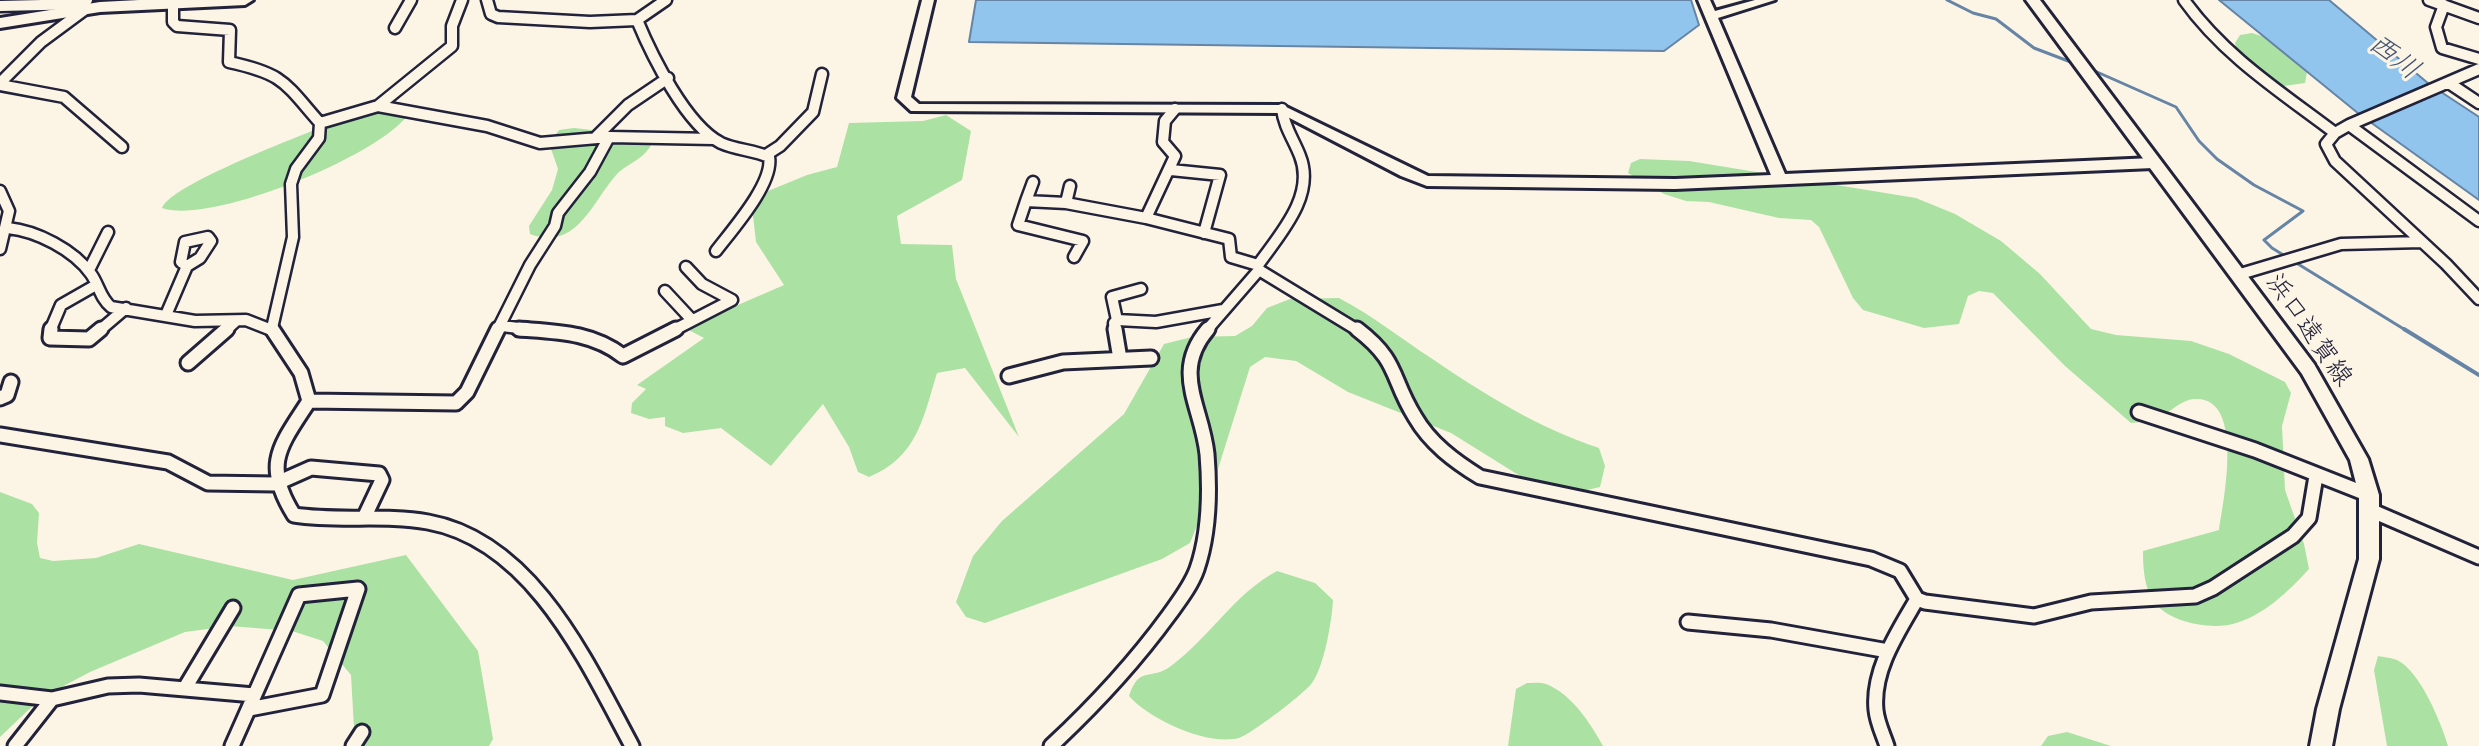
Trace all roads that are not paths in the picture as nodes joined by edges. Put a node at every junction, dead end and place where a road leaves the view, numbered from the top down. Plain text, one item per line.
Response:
1 (140, 0) edge
2 (245, 0) edge
3 (411, 0) edge
4 (462, 0) edge
5 (487, 0) edge
6 (666, 0) edge
7 (928, 0) edge
8 (1704, 0) edge
9 (1769, 0) edge
10 (2033, 0) edge
11 (2184, 0) edge
12 (2429, 0) edge
13 (2459, 0) edge
14 (172, 2) edge
15 (86, 4) edge
16 (2444, 5) junction
17 (0, 6) edge
18 (2463, 12) junction
19 (1711, 16) junction
20 (2479, 18) edge
21 (637, 20) junction
22 (0, 21) edge
23 (395, 28) dead end
24 (2479, 59) edge
25 (2479, 69) edge
26 (822, 74) dead end
27 (668, 78) junction
28 (2449, 83) junction
29 (0, 84) edge
30 (2479, 103) edge
31 (378, 106) junction
32 (1175, 109) junction
33 (1282, 109) junction
34 (320, 123) junction
35 (2349, 125) junction
36 (2335, 133) junction
37 (609, 137) junction
38 (595, 138) junction
39 (714, 139) junction
40 (122, 147) dead end
41 (766, 155) junction
42 (2153, 163) junction
43 (1171, 170) junction
44 (1780, 180) junction
45 (1033, 182) dead end
46 (1070, 186) dead end
47 (0, 191) edge
48 (1026, 201) junction
49 (1066, 203) junction
50 (1146, 218) junction
51 (2479, 221) edge
52 (8, 228) junction
53 (108, 232) dead end
54 (1204, 233) junction
55 (2422, 242) junction
56 (0, 249) edge
57 (716, 251) dead end
58 (1074, 257) dead end
59 (187, 266) dead end
60 (686, 267) dead end
61 (1258, 267) junction
62 (89, 270) junction
63 (2237, 275) junction
64 (96, 285) junction
65 (1141, 289) dead end
66 (665, 291) dead end
67 (2479, 299) edge
68 (126, 308) junction
69 (1223, 310) junction
70 (166, 315) junction
71 (692, 320) junction
72 (1117, 320) junction
73 (236, 321) junction
74 (502, 326) junction
75 (272, 328) junction
76 (1151, 358) dead end
77 (1120, 359) junction
78 (188, 363) dead end
79 (1009, 376) dead end
80 (11, 382) dead end
81 (0, 398) edge
82 (309, 401) junction
83 (2139, 412) dead end
84 (0, 435) edge
85 (2316, 476) junction
86 (275, 484) junction
87 (2369, 503) junction
88 (364, 518) junction
89 (2479, 557) edge
90 (1917, 599) junction
91 (233, 608) dead end
92 (1688, 622) dead end
93 (1888, 651) junction
94 (185, 688) junction
95 (0, 693) edge
96 (52, 699) junction
97 (252, 702) junction
98 (362, 732) dead end
99 (15, 746) edge
100 (232, 746) edge
101 (353, 746) edge
102 (632, 746) edge
103 (1051, 746) edge
104 (1887, 746) edge
105 (2321, 746) edge

1 - 15 highway
2 - 14 highway
3 - 23 street
4 - 31 street
5 - 21 street
6 - 21 street
7 - 32 street
8 - 19 street
9 - 19 street
10 - 42 main road, 浜口遠賀線
11 - 36 street
12 - 16 street
13 - 18 street
14 - 15 highway
14 - 34 street
15 - 17 street
15 - 22 highway
15 - 29 street
16 - 18 street
16 - 24 street
18 - 20 street
19 - 44 street
21 - 27 street
25 - 28 street
26 - 41 street
27 - 38 street
27 - 39 street
28 - 30 street
28 - 35 street
29 - 40 street
31 - 34 street
31 - 38 street
32 - 33 street
32 - 43 street
33 - 44 street
33 - 61 street
34 - 75 street
35 - 36 street
35 - 51 street
36 - 55 street
37 - 38 street
37 - 39 street
37 - 74 street
39 - 41 street
41 - 57 street
42 - 44 street
42 - 63 main road, 浜口遠賀線
43 - 50 street
43 - 54 street
45 - 48 street
46 - 49 street
47 - 52 street
48 - 49 street
48 - 58 street
49 - 50 street
50 - 54 street
52 - 56 street
52 - 62 street
53 - 62 street
54 - 61 street
55 - 63 street
55 - 67 street
59 - 70 street
60 - 71 street
61 - 69 street
61 - 90 street
62 - 64 street
63 - 87 main road, 浜口遠賀線
64 - 68 street
64 - 68 street
65 - 72 street
66 - 71 street
68 - 70 street
69 - 72 street
69 - 103 street
70 - 73 street
71 - 74 street
72 - 77 street
73 - 75 street
73 - 78 street
74 - 82 street
75 - 82 street
76 - 77 street
77 - 79 street
80 - 81 street
82 - 86 street
83 - 85 street
84 - 86 street
85 - 87 street
85 - 90 street
86 - 88 street
86 - 88 street
87 - 89 street
87 - 105 main road, 浜口遠賀線
88 - 102 street
90 - 93 street
91 - 94 street
92 - 93 street
93 - 104 street
94 - 96 street
94 - 97 street
95 - 96 street
96 - 99 street
97 - 97 street
97 - 100 street
98 - 101 street

